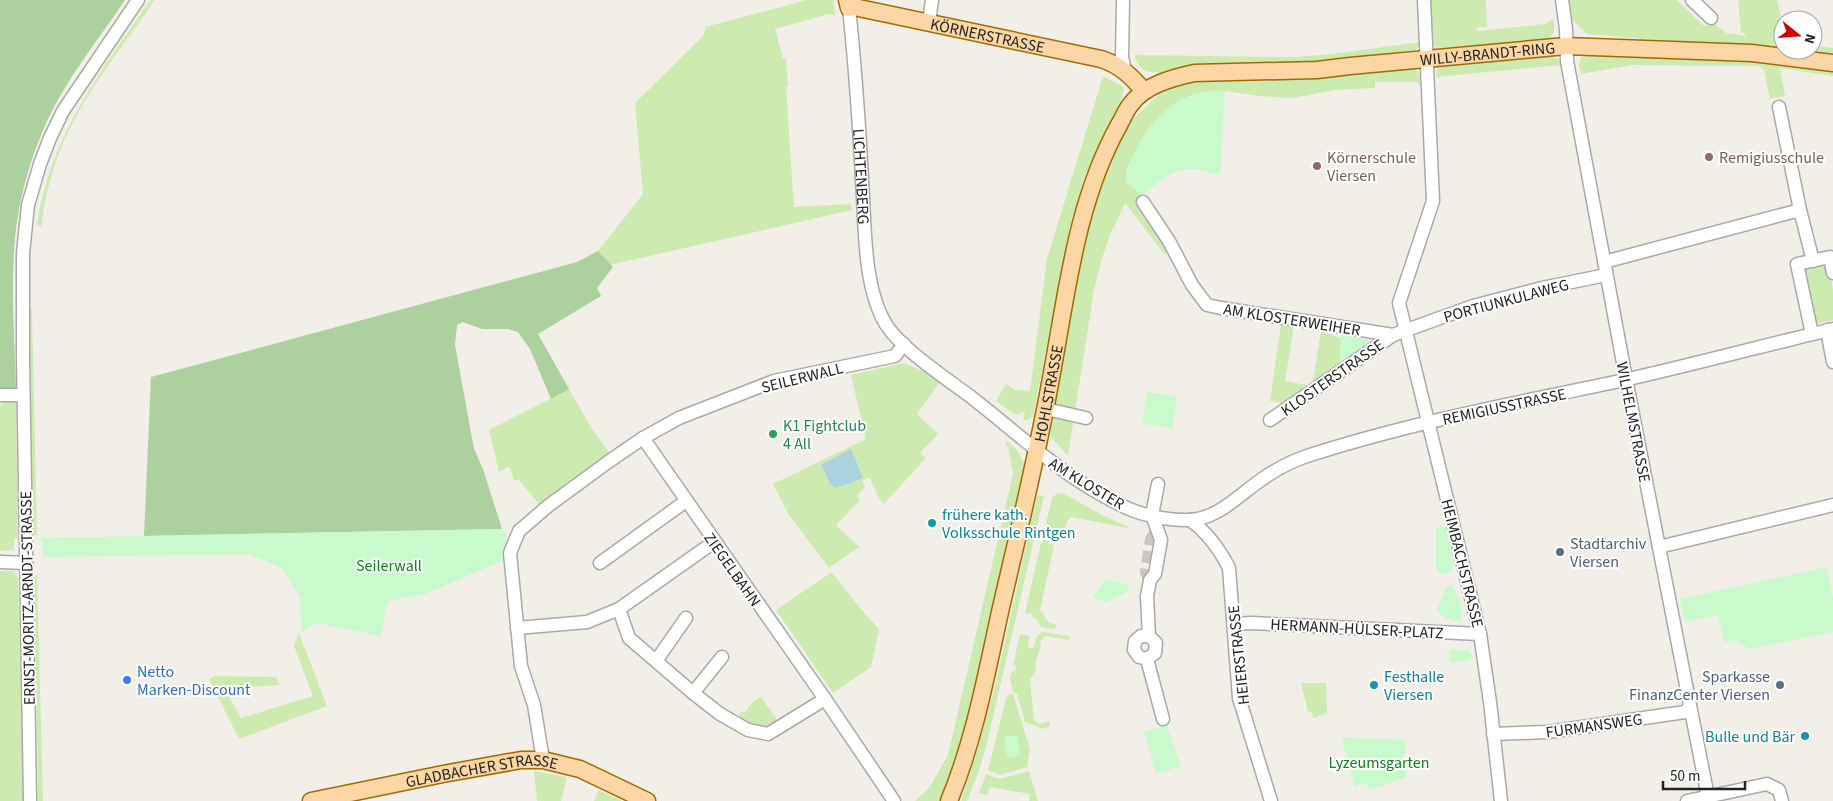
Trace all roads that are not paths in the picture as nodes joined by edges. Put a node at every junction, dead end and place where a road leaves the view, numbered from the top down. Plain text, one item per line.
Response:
1 (138, 0) edge
2 (932, 0) edge
3 (1123, 0) edge
4 (1424, 0) edge
5 (1562, 0) edge
6 (1692, 0) edge
7 (848, 4) edge
8 (1710, 18) dead end
9 (929, 22) junction
10 (1566, 46) junction
11 (1426, 59) junction
12 (1833, 63) edge
13 (1125, 70) junction
14 (1144, 91) junction
15 (1779, 107) dead end
16 (1143, 202) dead end
17 (1800, 210) junction
18 (1831, 256) edge
19 (1813, 261) junction
20 (1604, 262) junction
21 (1833, 273) edge
22 (1606, 275) junction
23 (1406, 329) junction
24 (1830, 330) edge
25 (1812, 334) junction
26 (1393, 335) junction
27 (904, 344) junction
28 (1833, 362) edge
29 (1626, 379) junction
30 (0, 395) edge
31 (23, 395) junction
32 (1046, 409) junction
33 (1086, 418) dead end
34 (1270, 420) dead end
35 (1428, 422) junction
36 (643, 438) junction
37 (1037, 452) junction
38 (1158, 484) dead end
39 (686, 501) junction
40 (1833, 504) edge
41 (1152, 516) junction
42 (1190, 520) junction
43 (714, 542) junction
44 (1659, 547) junction
45 (0, 562) edge
46 (26, 563) junction
47 (600, 563) dead end
48 (619, 609) junction
49 (686, 618) dead end
50 (1234, 624) junction
51 (518, 628) junction
52 (1480, 634) junction
53 (722, 657) dead end
54 (656, 661) junction
55 (693, 693) junction
56 (825, 699) junction
57 (1688, 709) junction
58 (1163, 719) dead end
59 (1494, 734) junction
60 (543, 760) junction
61 (1781, 796) edge
62 (1708, 797) junction
63 (314, 800) edge
64 (30, 801) edge
65 (647, 801) edge
66 (894, 801) edge
67 (950, 801) edge
68 (1271, 801) edge
69 (1501, 801) edge
70 (1687, 801) edge

1 - 31 street, ERNST-MORITZ-ARNDT-STRASSE
2 - 9 street
3 - 13 street
4 - 11 street
5 - 10 street, WILHELMSTRASSE
6 - 8 street
7 - 9 main road, KÖRNERSTRASSE
7 - 27 street, LICHTENBERG
9 - 13 main road, KÖRNERSTRASSE
10 - 11 main road, WILLY-BRANDT-RING
10 - 12 main road, WILLY-BRANDT-RING
10 - 20 street, WILHELMSTRASSE
11 - 14 main road, WILLY-BRANDT-RING
11 - 23 street
13 - 14 main road
14 - 32 main road, HOHLSTRASSE
15 - 17 street
16 - 26 street, AM KLOSTERWEIHER
17 - 19 street
17 - 20 street
18 - 19 street
18 - 21 street
19 - 25 street
20 - 22 street, WILHELMSTRASSE
22 - 23 street, PORTIUNKULAWEG
22 - 29 street, WILHELMSTRASSE
23 - 26 street
23 - 35 street, HEIMBACHSTRASSE
24 - 25 street, REMIGIUSSTRASSE
24 - 28 street
25 - 29 street, REMIGIUSSTRASSE
26 - 34 street, KLOSTERSTRASSE
27 - 36 street, SEILERWALL
27 - 37 street, AM KLOSTER
29 - 35 street, REMIGIUSSTRASSE
29 - 44 street, WILHELMSTRASSE
30 - 31 street
31 - 46 street, ERNST-MORITZ-ARNDT-STRASSE
32 - 33 street
32 - 37 main road, HOHLSTRASSE
35 - 42 street, REMIGIUSSTRASSE
35 - 52 street, HEIMBACHSTRASSE
36 - 39 street, ZIEGELBAHN
36 - 51 street, SEILERWALL
37 - 41 street, AM KLOSTER
37 - 67 main road, HOHLSTRASSE
38 - 41 street
39 - 43 street, ZIEGELBAHN
39 - 47 street
40 - 44 street
41 - 42 street, AM KLOSTER
41 - 58 street
42 - 50 street, HEIERSTRASSE
43 - 48 street
43 - 56 street, ZIEGELBAHN
44 - 57 street, WILHELMSTRASSE
45 - 46 street
46 - 64 street, ERNST-MORITZ-ARNDT-STRASSE
48 - 51 street
48 - 54 street
49 - 54 street
50 - 52 street, HERMANN-HÜLSER-PLATZ
50 - 68 street, HEIERSTRASSE
51 - 60 street, SEILERWALL
52 - 59 street, HEIMBACHSTRASSE
53 - 55 street
54 - 55 street
55 - 56 street
56 - 66 street, ZIEGELBAHN
57 - 59 street, FURMANSWEG
57 - 62 street, WILHELMSTRASSE
59 - 69 street, HEIMBACHSTRASSE
60 - 63 main road, GLADBACHER STRASSE
60 - 65 main road, GLADBACHER STRASSE
61 - 62 street
62 - 70 street

